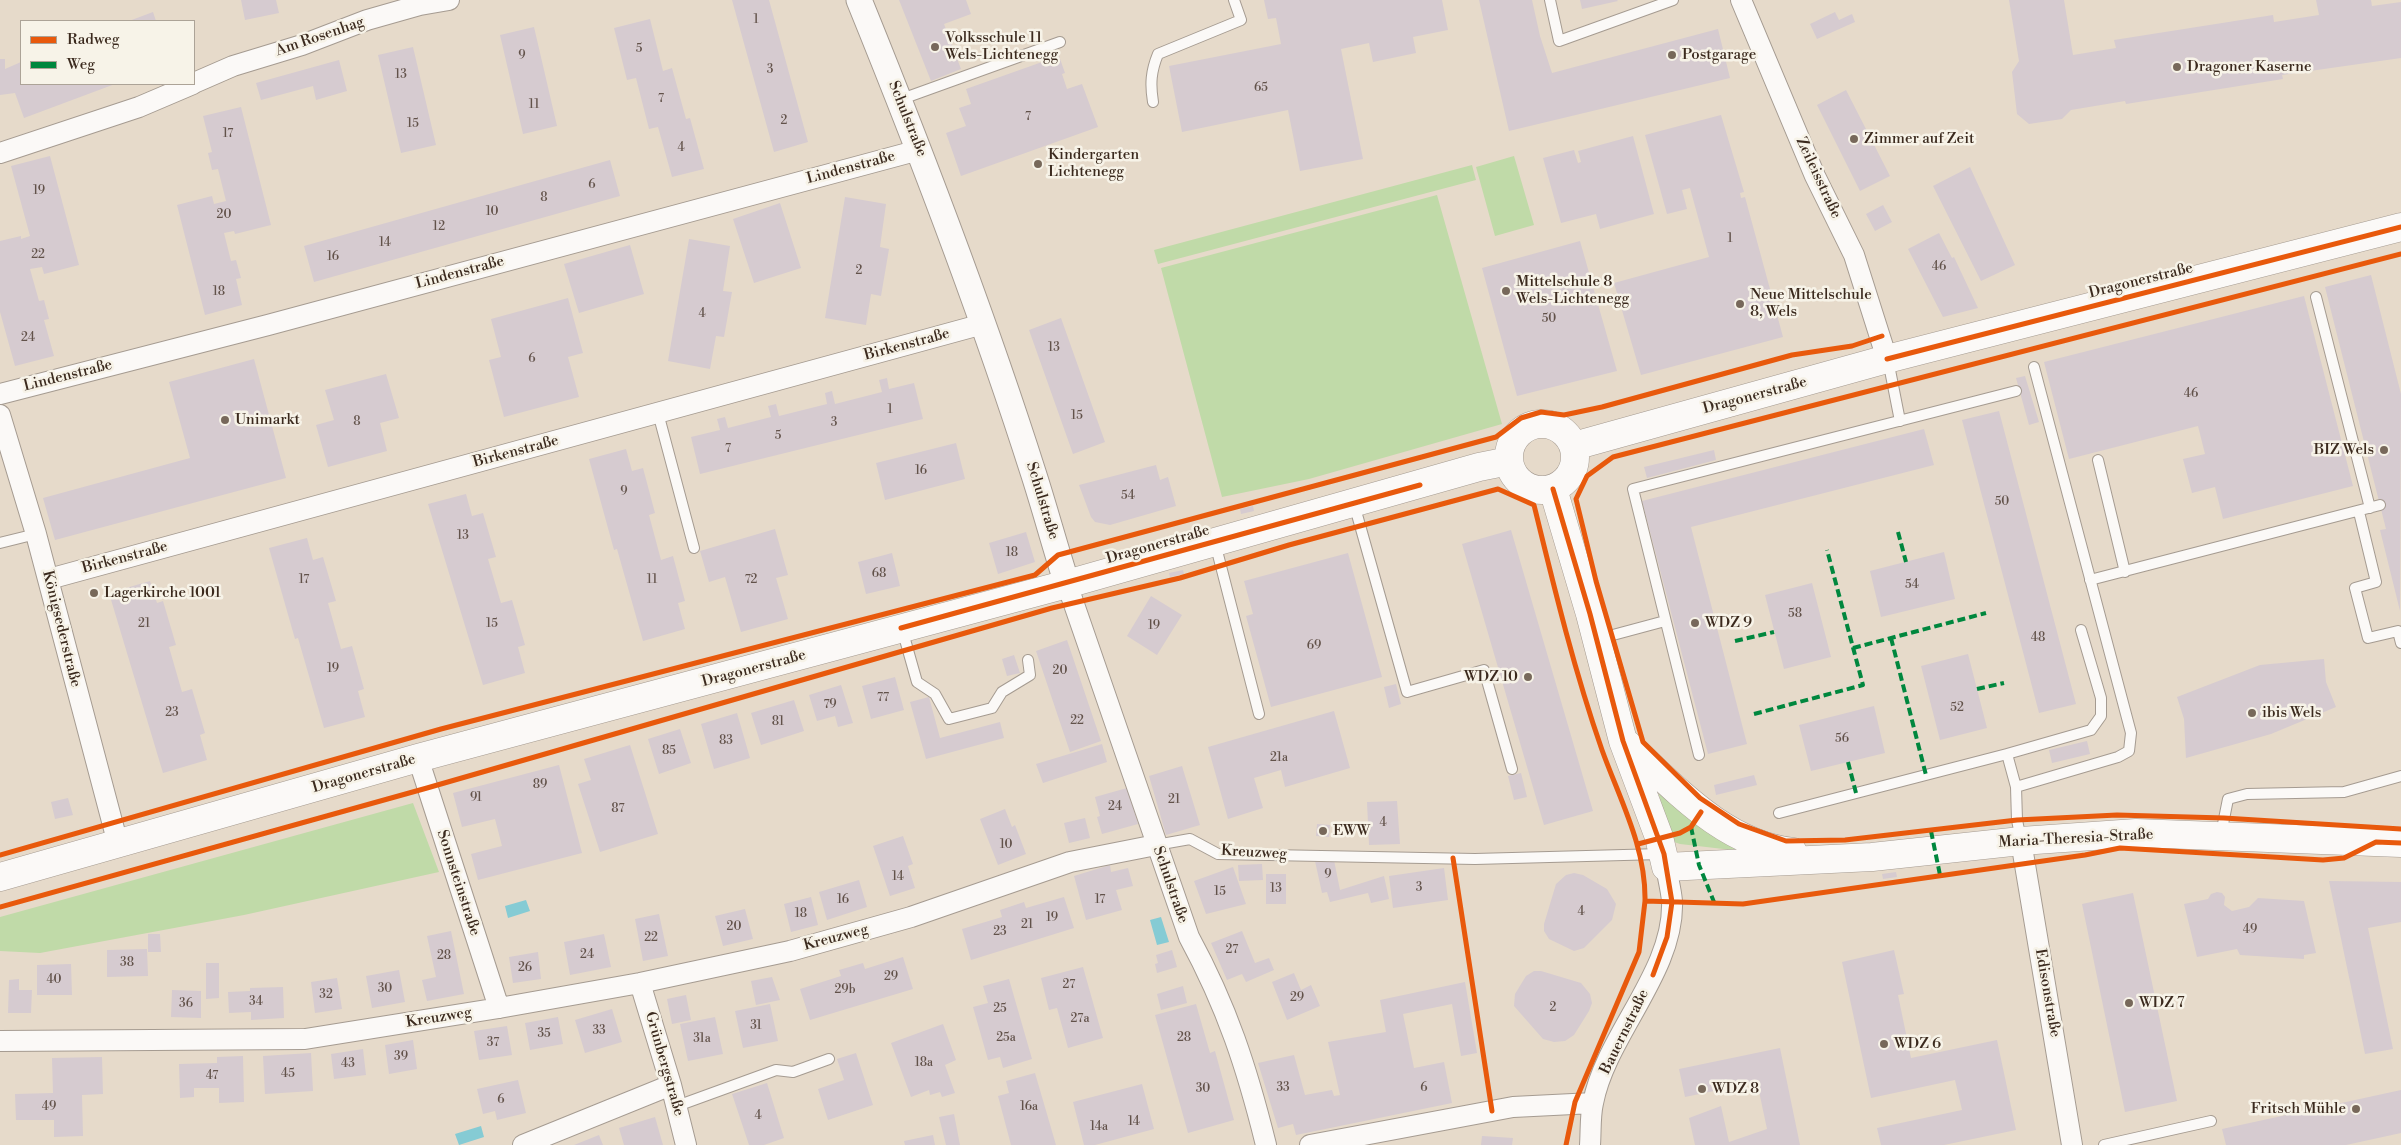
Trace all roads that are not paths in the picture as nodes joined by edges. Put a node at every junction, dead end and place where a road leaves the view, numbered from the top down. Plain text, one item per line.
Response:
1 (449, 0) edge
2 (859, 0) edge
3 (1234, 0) edge
4 (1550, 0) edge
5 (1673, 0) edge
6 (1741, 0) edge
7 (1060, 42) dead end
8 (195, 83) edge
9 (191, 85) edge
10 (900, 100) junction
11 (1153, 102) dead end
12 (919, 150) junction
13 (0, 152) edge
14 (2401, 227) edge
15 (2316, 298) dead end
16 (983, 324) junction
17 (1887, 359) junction
18 (2034, 367) dead end
19 (2016, 391) dead end
20 (0, 394) edge
21 (658, 413) junction
22 (0, 415) edge
23 (1900, 420) junction
24 (1574, 446) junction
25 (2098, 460) dead end
26 (1509, 461) junction
27 (1553, 489) junction
28 (1354, 504) junction
29 (2359, 512) junction
30 (36, 534) junction
31 (1215, 542) junction
32 (0, 543) edge
33 (694, 548) dead end
34 (2125, 572) junction
35 (49, 579) junction
36 (2090, 580) junction
37 (1067, 584) junction
38 (1665, 621) junction
39 (901, 628) junction
40 (2081, 630) dead end
41 (1597, 639) junction
42 (2401, 643) edge
43 (1028, 660) dead end
44 (1259, 714) dead end
45 (1623, 741) junction
46 (2007, 754) junction
47 (1699, 755) dead end
48 (418, 758) junction
49 (1512, 769) dead end
50 (2401, 776) edge
51 (2016, 787) junction
52 (1779, 813) dead end
53 (2220, 836) junction
54 (2021, 841) junction
55 (2401, 843) edge
56 (118, 844) junction
57 (1156, 845) junction
58 (1842, 858) junction
59 (1665, 860) junction
60 (0, 877) edge
61 (640, 983) junction
62 (499, 1008) junction
63 (0, 1041) edge
64 (828, 1059) dead end
65 (671, 1086) junction
66 (1593, 1103) junction
67 (676, 1106) junction
68 (2211, 1121) dead end
69 (523, 1145) edge
70 (686, 1145) edge
71 (1266, 1145) edge
72 (1310, 1145) edge
73 (1590, 1145) edge
74 (2072, 1145) edge
75 (2104, 1145) edge

1 - 8 street, Am Rosenhag
2 - 10 street, Schulstraße
3 - 11 lane
4 - 5 lane
6 - 17 street, Zeileisstraße
7 - 10 lane
9 - 13 street, Am Rosenhag
10 - 12 street, Schulstraße
12 - 16 street, Schulstraße
12 - 20 street, Lindenstraße
14 - 17 main road, Dragonerstraße
15 - 29 lane
16 - 21 street, Birkenstraße
16 - 37 street, Schulstraße
17 - 23 lane
17 - 24 main road, Dragonerstraße
18 - 36 lane
19 - 23 lane
21 - 33 lane
21 - 35 street, Birkenstraße
22 - 30 street, Königsederstraße
23 - 38 lane
24 - 26 main road
24 - 27 main road
25 - 34 lane
26 - 27 main road
26 - 28 main road, Dragonerstraße
27 - 41 main road, Bauernstraße
28 - 31 main road, Dragonerstraße
28 - 49 lane
29 - 34 lane
29 - 42 lane
30 - 32 lane
30 - 35 street, Königsederstraße
31 - 37 main road, Dragonerstraße
31 - 44 lane
34 - 36 lane
35 - 56 street, Königsederstraße
36 - 51 lane
37 - 39 main road, Dragonerstraße
37 - 57 street, Schulstraße
38 - 41 lane
38 - 47 lane
39 - 43 lane
39 - 48 main road, Dragonerstraße
40 - 46 lane
41 - 45 main road, Bauernstraße
45 - 58 main road, Maria-Theresia-Straße
45 - 59 main road, Bauernstraße
46 - 51 lane
46 - 52 lane
48 - 56 main road, Dragonerstraße
48 - 62 street, Sonnsteinstraße
50 - 53 lane
51 - 54 lane
53 - 54 main road, Maria-Theresia-Straße
53 - 55 main road, Maria-Theresia-Straße
54 - 58 main road, Maria-Theresia-Straße
54 - 74 street, Edisonstraße
56 - 60 main road, Dragonerstraße
57 - 59 lane, Kreuzweg
57 - 61 street, Kreuzweg
57 - 71 street, Schulstraße
58 - 59 main road, Maria-Theresia-Straße
59 - 66 street, Bauernstraße
61 - 62 street, Kreuzweg
61 - 65 street, Grünbergstraße
62 - 63 street, Kreuzweg
64 - 67 lane
65 - 67 street, Grünbergstraße
65 - 69 street
66 - 72 street
66 - 73 street, Bauernstraße
67 - 70 street, Grünbergstraße
68 - 75 lane

